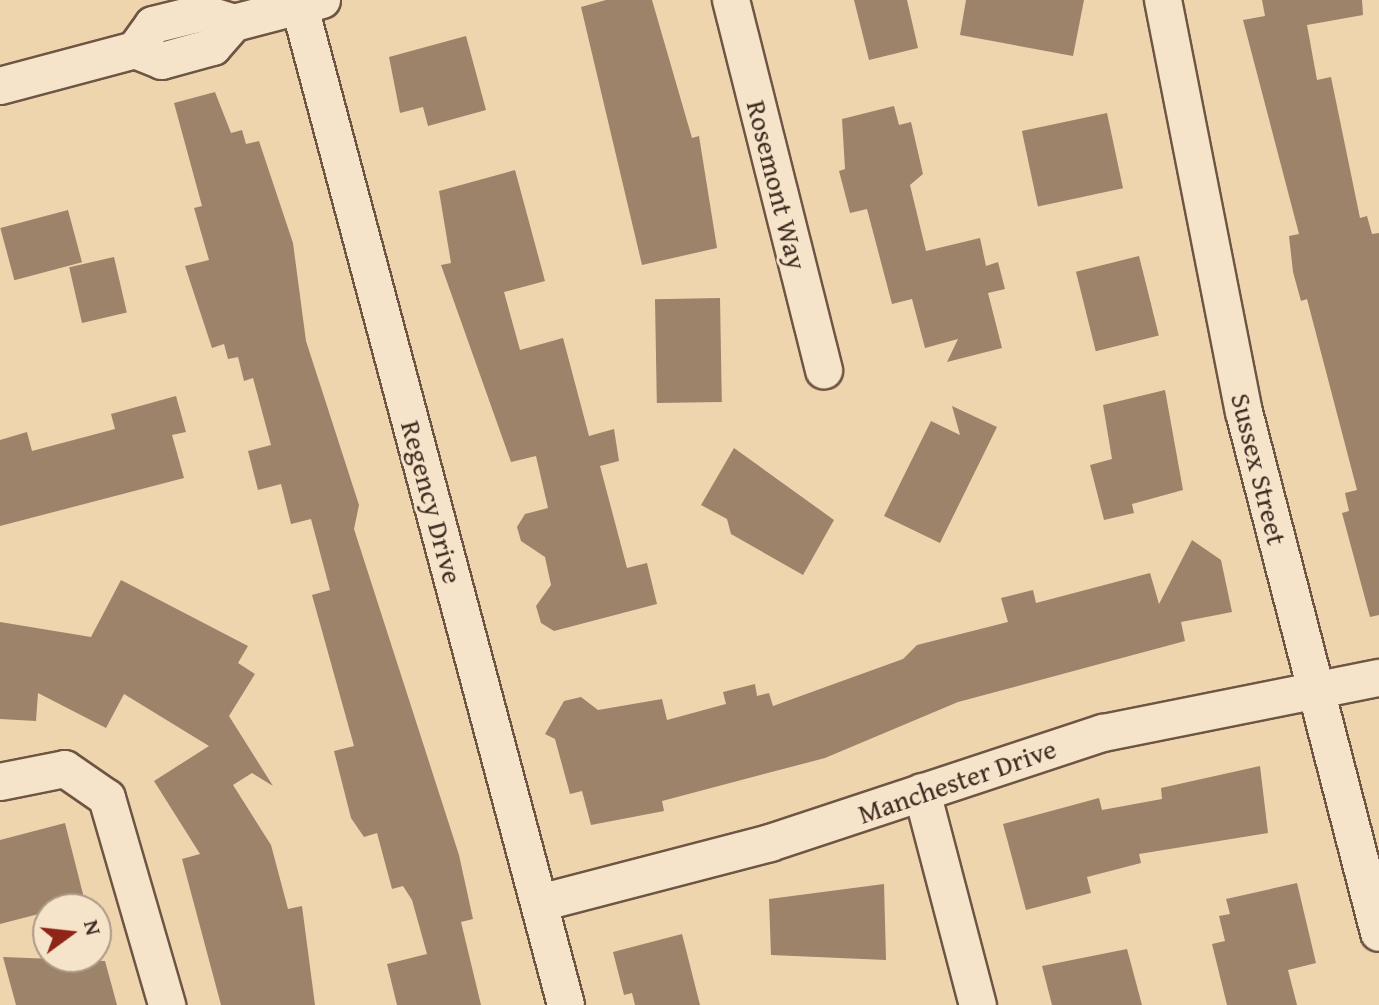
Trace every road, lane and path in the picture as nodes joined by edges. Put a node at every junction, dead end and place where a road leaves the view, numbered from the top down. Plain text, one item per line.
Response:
1 (731, 0) edge
2 (1163, 0) edge
3 (307, 2) edge
4 (0, 86) edge
5 (824, 371) dead end
6 (1379, 678) edge
7 (1316, 690) junction
8 (0, 782) edge
9 (922, 792) junction
10 (540, 903) junction
11 (1379, 933) edge
12 (167, 1005) edge
13 (566, 1005) edge
14 (978, 1005) edge

1 - 5 street, Rosemont Way
2 - 7 street, Sussex Street
3 - 4 street
3 - 10 street, Regency Drive
6 - 7 street, Manchester Drive
7 - 9 street, Manchester Drive
7 - 11 street, Sussex Street
8 - 12 street
9 - 10 street, Manchester Drive
9 - 14 street
10 - 13 street, Regency Drive

